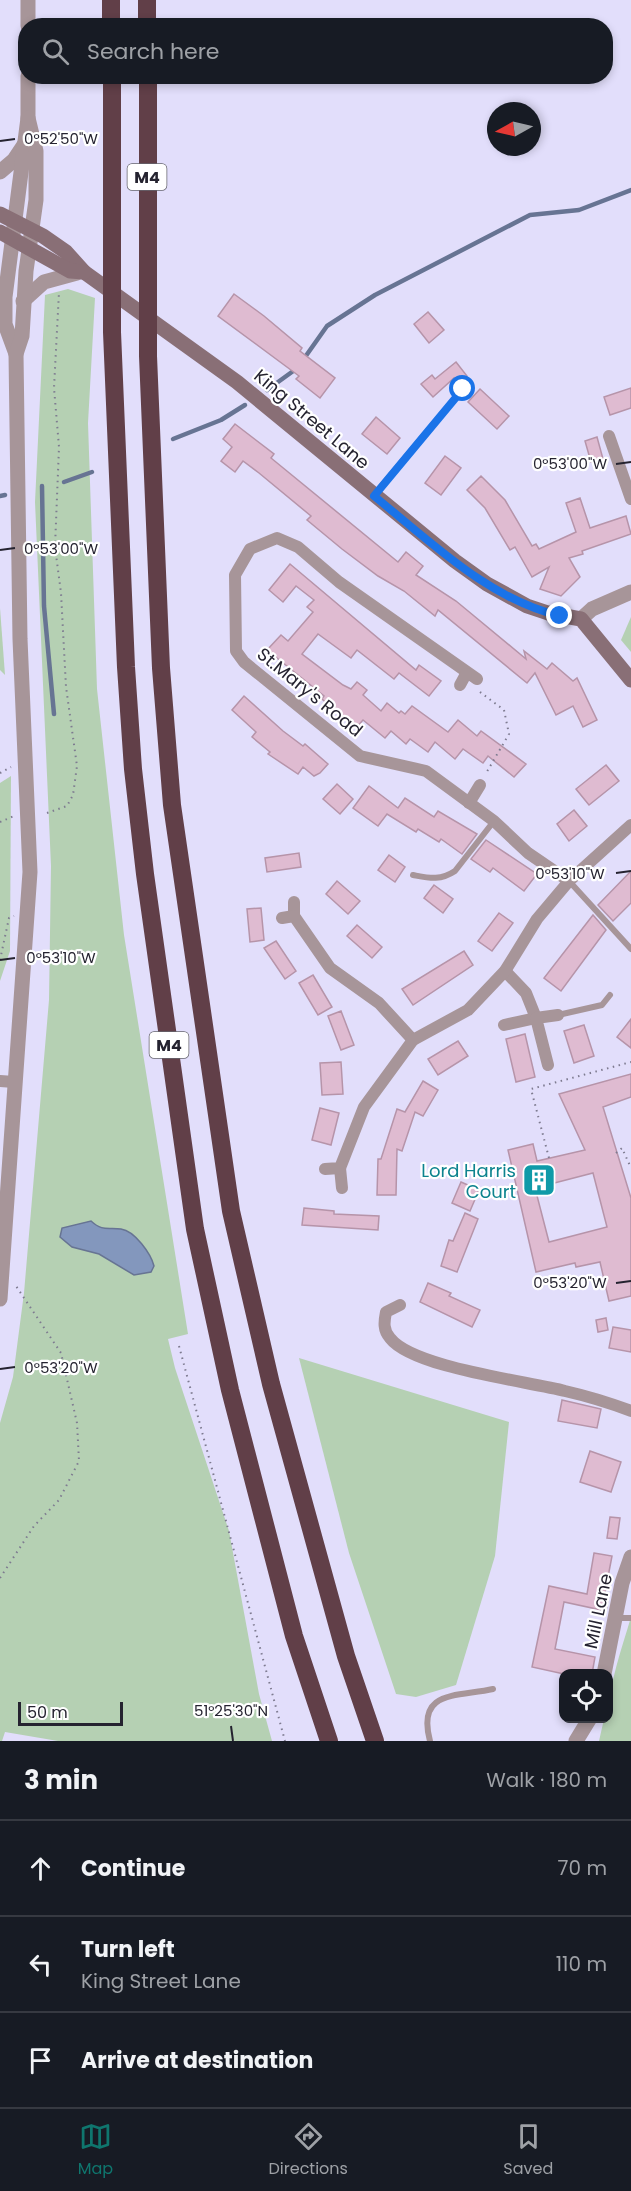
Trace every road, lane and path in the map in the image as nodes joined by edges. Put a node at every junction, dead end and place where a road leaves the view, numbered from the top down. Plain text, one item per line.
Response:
1 (28, 0) edge
2 (111, 0) edge
3 (147, 0) edge
4 (28, 18) edge
5 (111, 18) edge
6 (147, 18) edge
7 (28, 84) edge
8 (112, 84) edge
9 (147, 84) edge
10 (28, 118) junction
11 (24, 144) junction
12 (0, 172) edge
13 (0, 214) edge
14 (16, 223) junction
15 (32, 230) junction
16 (6, 236) edge
17 (28, 248) junction
18 (80, 273) junction
19 (58, 286) dead end
20 (23, 301) junction
21 (16, 354) junction
22 (463, 389) dead end
23 (609, 436) dead end
24 (374, 496) junction
25 (631, 499) edge
26 (631, 592) edge
27 (581, 620) junction
28 (468, 679) joint
29 (631, 680) edge
30 (14, 766) dead end
31 (0, 773) edge
32 (480, 785) joint
33 (469, 803) junction
34 (47, 813) dead end
35 (16, 815) dead end
36 (494, 821) junction
37 (0, 822) edge
38 (631, 825) edge
39 (413, 875) dead end
40 (569, 881) junction
41 (294, 902) dead end
42 (14, 916) dead end
43 (631, 949) edge
44 (0, 960) edge
45 (505, 971) junction
46 (610, 995) dead end
47 (558, 1015) joint
48 (536, 1018) junction
49 (504, 1025) dead end
50 (413, 1040) junction
51 (631, 1062) edge
52 (549, 1065) dead end
53 (7, 1081) edge
54 (615, 1153) dead end
55 (549, 1158) dead end
56 (339, 1167) junction
57 (631, 1168) edge
58 (325, 1169) dead end
59 (342, 1188) dead end
60 (15, 1283) dead end
61 (0, 1299) edge
62 (400, 1305) dead end
63 (179, 1346) dead end
64 (631, 1411) edge
65 (631, 1557) edge
66 (0, 1578) edge
67 (623, 1618) edge
68 (606, 1669) edge
69 (494, 1689) dead end
70 (587, 1723) edge
71 (285, 1741) edge
72 (329, 1741) edge
73 (375, 1741) edge
74 (430, 1741) edge
75 (576, 1741) edge

1 - 4 street
2 - 5 highway
3 - 6 highway
7 - 10 street
8 - 72 highway, M4
9 - 73 highway, M4
10 - 11 street
10 - 15 street
11 - 12 street
11 - 14 street
13 - 14 main road, King Street Lane
14 - 15 main road, King Street Lane
14 - 16 street
15 - 17 street
15 - 18 main road, King Street Lane
16 - 17 main road, King Street Lane
16 - 21 street
17 - 18 main road, King Street Lane
17 - 20 street
18 - 20 street
18 - 24 main road, King Street Lane
19 - 34 path
20 - 21 street
21 - 53 street
22 - 24 lane
23 - 25 street
24 - 27 main road, King Street Lane
26 - 27 street
27 - 29 main road
28 - 32 path
28 - 33 street, St.Mary's Road
30 - 31 path
32 - 33 street
33 - 36 street, St.Mary's Road
35 - 37 path
36 - 39 lane
36 - 40 street, St.Mary's Road
38 - 40 street
40 - 43 lane
40 - 45 street
41 - 50 street
42 - 44 path
45 - 48 street
45 - 50 street
46 - 47 lane
47 - 48 street
48 - 49 street
48 - 52 street
50 - 56 street
51 - 55 path
53 - 61 street
54 - 57 path
56 - 58 street
56 - 59 street
60 - 66 path
62 - 64 street
63 - 71 path
65 - 67 street, Mill Lane
67 - 68 street, Mill Lane
69 - 74 lane
70 - 75 street

